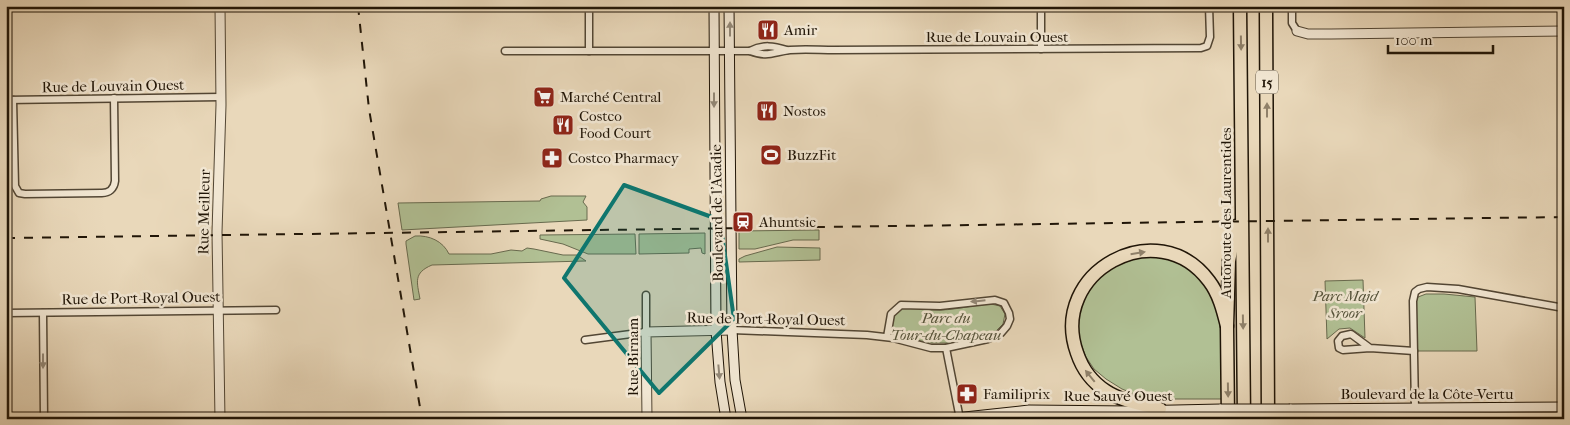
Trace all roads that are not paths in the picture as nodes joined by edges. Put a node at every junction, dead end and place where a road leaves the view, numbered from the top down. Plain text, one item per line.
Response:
1 (220, 6) edge
2 (590, 6) edge
3 (714, 6) edge
4 (730, 6) edge
5 (1041, 6) edge
6 (1210, 6) edge
7 (1240, 6) edge
8 (1266, 6) edge
9 (1292, 6) edge
10 (1296, 31) joint
11 (1564, 31) edge
12 (1042, 49) junction
13 (505, 51) dead end
14 (589, 51) junction
15 (714, 51) junction
16 (730, 51) junction
17 (221, 97) junction
18 (114, 98) junction
19 (10, 100) edge
20 (1242, 197) junction
21 (646, 295) dead end
22 (1564, 308) edge
23 (276, 310) dead end
24 (219, 311) junction
25 (6, 313) edge
26 (43, 313) junction
27 (1227, 326) junction
28 (732, 330) junction
29 (716, 331) junction
30 (646, 332) junction
31 (887, 337) junction
32 (585, 340) dead end
33 (946, 348) junction
34 (1370, 348) junction
35 (1414, 351) junction
36 (1563, 407) edge
37 (1290, 408) joint
38 (1415, 408) junction
39 (1160, 409) junction
40 (1224, 414) edge
41 (960, 418) edge
42 (1564, 418) edge
43 (44, 419) edge
44 (220, 419) edge
45 (646, 419) edge
46 (726, 419) edge
47 (742, 419) edge
48 (946, 419) edge
49 (1244, 419) edge
50 (1268, 419) edge
51 (1417, 419) edge

1 - 17 main road, Rue Meilleur
2 - 14 street
3 - 15 main road, Boulevard de l'Acadie
16 -> 4 main road, Boulevard de l'Acadie
5 - 12 street
6 - 12 street, Rue de Louvain Ouest
7 -> 20 highway, Autoroute des Laurentides / 15
50 -> 8 highway, 15
9 - 10 street
10 - 11 main road
12 - 16 street, Rue de Louvain Ouest
13 - 14 street, Rue de Louvain Ouest
14 - 15 street, Rue de Louvain Ouest
15 - 16 street, Rue de Louvain Ouest
15 -> 29 main road, Boulevard de l'Acadie
16 - 28 main road, Boulevard de l'Acadie
17 - 18 street, Rue de Louvain Ouest
17 - 24 main road, Rue Meilleur
18 - 19 street, Rue de Louvain Ouest
18 - 19 street
20 - 27 highway
20 -> 49 highway, Autoroute des Laurentides / 15
21 - 30 street, Rue Birnam
22 - 35 street
23 - 24 street, Rue de Port-Royal Ouest
24 - 26 street, Rue de Port-Royal Ouest
24 - 44 main road, Rue Meilleur
25 - 26 street, Rue de Port-Royal Ouest
26 -> 43 street
39 -> 27 highway
27 -> 40 highway
28 - 29 main road, Rue de Port-Royal Ouest
28 - 31 street, Rue de Port-Royal Ouest
28 - 47 main road, Boulevard de l'Acadie
29 - 30 main road, Rue de Port-Royal Ouest
29 -> 46 main road, Boulevard de l'Acadie
30 - 32 street, Rue de Port-Royal Ouest
30 - 45 main road, Rue Birnam
31 - 33 street, Rue de Port-Royal Ouest
33 -> 31 street, Rue de Port-Royal Ouest
33 - 41 street
34 - 34 street
34 - 35 street
35 - 38 street
36 - 38 main road, Boulevard de la Côte-Vertu
37 - 38 main road, Boulevard de la Côte-Vertu
37 - 40 main road, Rue Sauvé Ouest, bridge
39 - 40 main road, Rue Sauvé Ouest
39 - 41 main road, Rue Sauvé Ouest
41 - 48 main road, Rue Sauvé Ouest
42 - 51 main road, Boulevard de la Côte-Vertu

